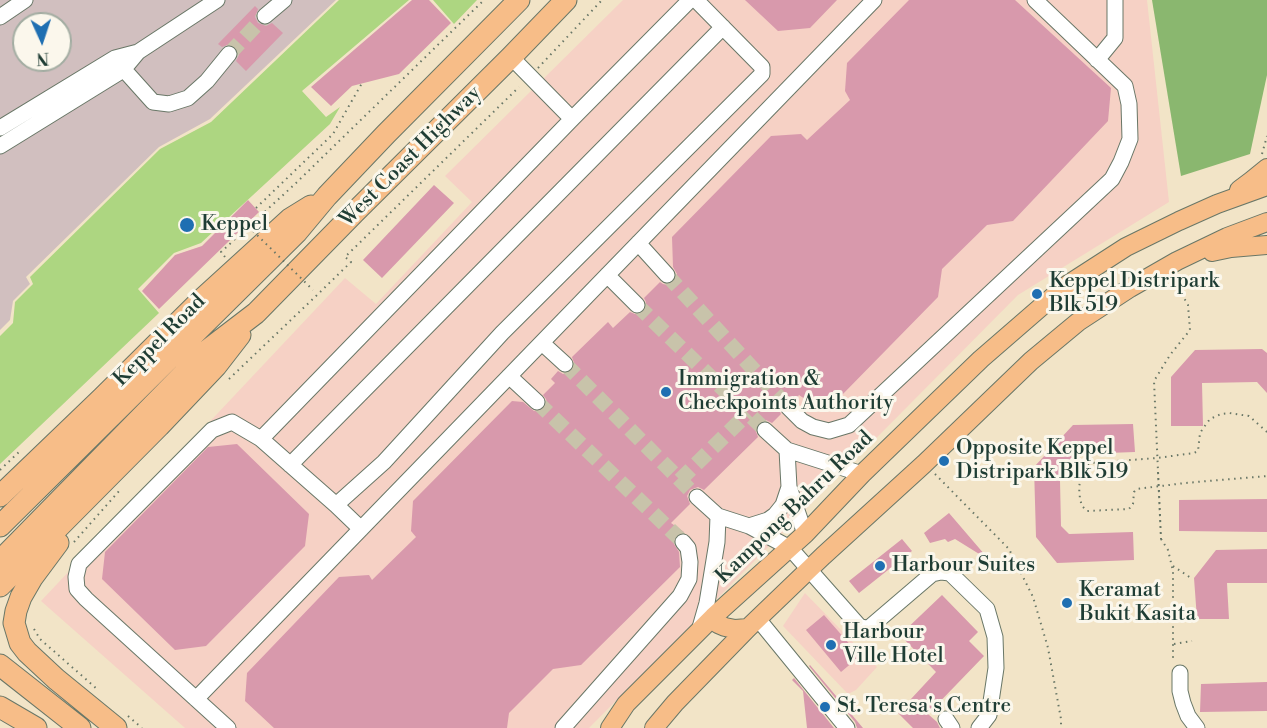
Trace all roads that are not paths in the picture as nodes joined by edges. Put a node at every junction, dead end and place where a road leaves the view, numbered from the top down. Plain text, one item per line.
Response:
1 (25, 0) edge
2 (217, 0) edge
3 (284, 0) edge
4 (519, 0) edge
5 (566, 0) edge
6 (578, 0) edge
7 (690, 0) edge
8 (696, 0) edge
9 (874, 0) edge
10 (1035, 0) edge
11 (1115, 0) edge
12 (265, 16) tunnel mouth
13 (0, 17) edge
14 (723, 27) junction
15 (229, 54) tunnel mouth
16 (511, 57) junction
17 (1097, 60) junction
18 (119, 64) junction
19 (0, 116) edge
20 (18, 117) junction
21 (573, 118) junction
22 (0, 128) edge
23 (0, 147) edge
24 (1264, 161) edge
25 (1267, 186) edge
26 (327, 196) junction
27 (1217, 204) junction
28 (1267, 222) edge
29 (638, 243) junction
30 (1267, 245) edge
31 (1177, 261) junction
32 (667, 274) tunnel mouth
33 (607, 275) junction
34 (637, 305) tunnel mouth
35 (256, 313) junction
36 (542, 343) junction
37 (565, 364) tunnel mouth
38 (509, 376) junction
39 (537, 402) tunnel mouth
40 (788, 407) tunnel mouth
41 (765, 430) tunnel mouth
42 (261, 439) junction
43 (787, 450) junction
44 (290, 465) junction
45 (862, 474) junction
46 (103, 482) junction
47 (789, 487) junction
48 (0, 495) edge
49 (697, 497) tunnel mouth
50 (336, 505) junction
51 (718, 516) junction
52 (0, 526) edge
53 (749, 526) junction
54 (361, 529) junction
55 (805, 534) junction
56 (683, 542) tunnel mouth
57 (790, 548) junction
58 (0, 561) edge
59 (809, 569) junction
60 (0, 586) edge
61 (713, 617) junction
62 (753, 623) junction
63 (699, 632) junction
64 (0, 665) edge
65 (1176, 669) road end
66 (196, 699) junction
67 (0, 707) edge
68 (36, 728) edge
69 (80, 728) edge
70 (116, 728) edge
71 (228, 728) edge
72 (563, 728) edge
73 (610, 728) edge
74 (654, 728) edge
75 (847, 728) edge
76 (980, 728) edge
77 (1197, 728) edge

1 - 13 street
2 - 18 street
3 - 12 street
4 - 26 highway, West Coast Highway
5 - 16 highway, West Coast Highway
6 - 16 highway
7 - 21 street
8 - 14 street
9 - 29 street
10 - 17 street
11 - 17 street
14 - 44 street
14 - 50 street
15 - 18 street
16 - 21 street
16 - 35 highway, West Coast Highway
17 - 40 street
18 - 20 street
18 - 23 street
19 - 20 street
20 - 22 street
21 - 42 street
24 - 27 main road
25 - 27 main road, Kampong Bahru Road
26 - 48 highway, Keppel Road
26 - 52 highway
27 - 45 main road, Kampong Bahru Road
28 - 31 main road
29 - 32 street
29 - 33 street
30 - 31 main road
31 - 59 main road
33 - 34 street
33 - 36 street
35 - 46 highway
35 - 58 highway
36 - 37 street
36 - 38 street
38 - 39 street
38 - 54 street
41 - 43 street
42 - 44 street
42 - 66 street
43 - 45 street
43 - 47 street
44 - 50 street
45 - 55 main road, Kampong Bahru Road
46 - 60 highway
46 - 70 highway
47 - 53 street
47 - 55 street
49 - 51 street
50 - 54 street
51 - 53 street
51 - 63 street
53 - 57 street
54 - 66 street
55 - 57 main road, Kampong Bahru Road
56 - 72 street
57 - 59 street
57 - 61 main road, Kampong Bahru Road
59 - 62 main road
59 - 76 street
61 - 62 main road
61 - 63 main road, Kampong Bahru Road
62 - 74 main road
62 - 75 street
63 - 73 main road, Kampong Bahru Road
64 - 69 highway
65 - 77 street
66 - 71 street
67 - 68 highway

